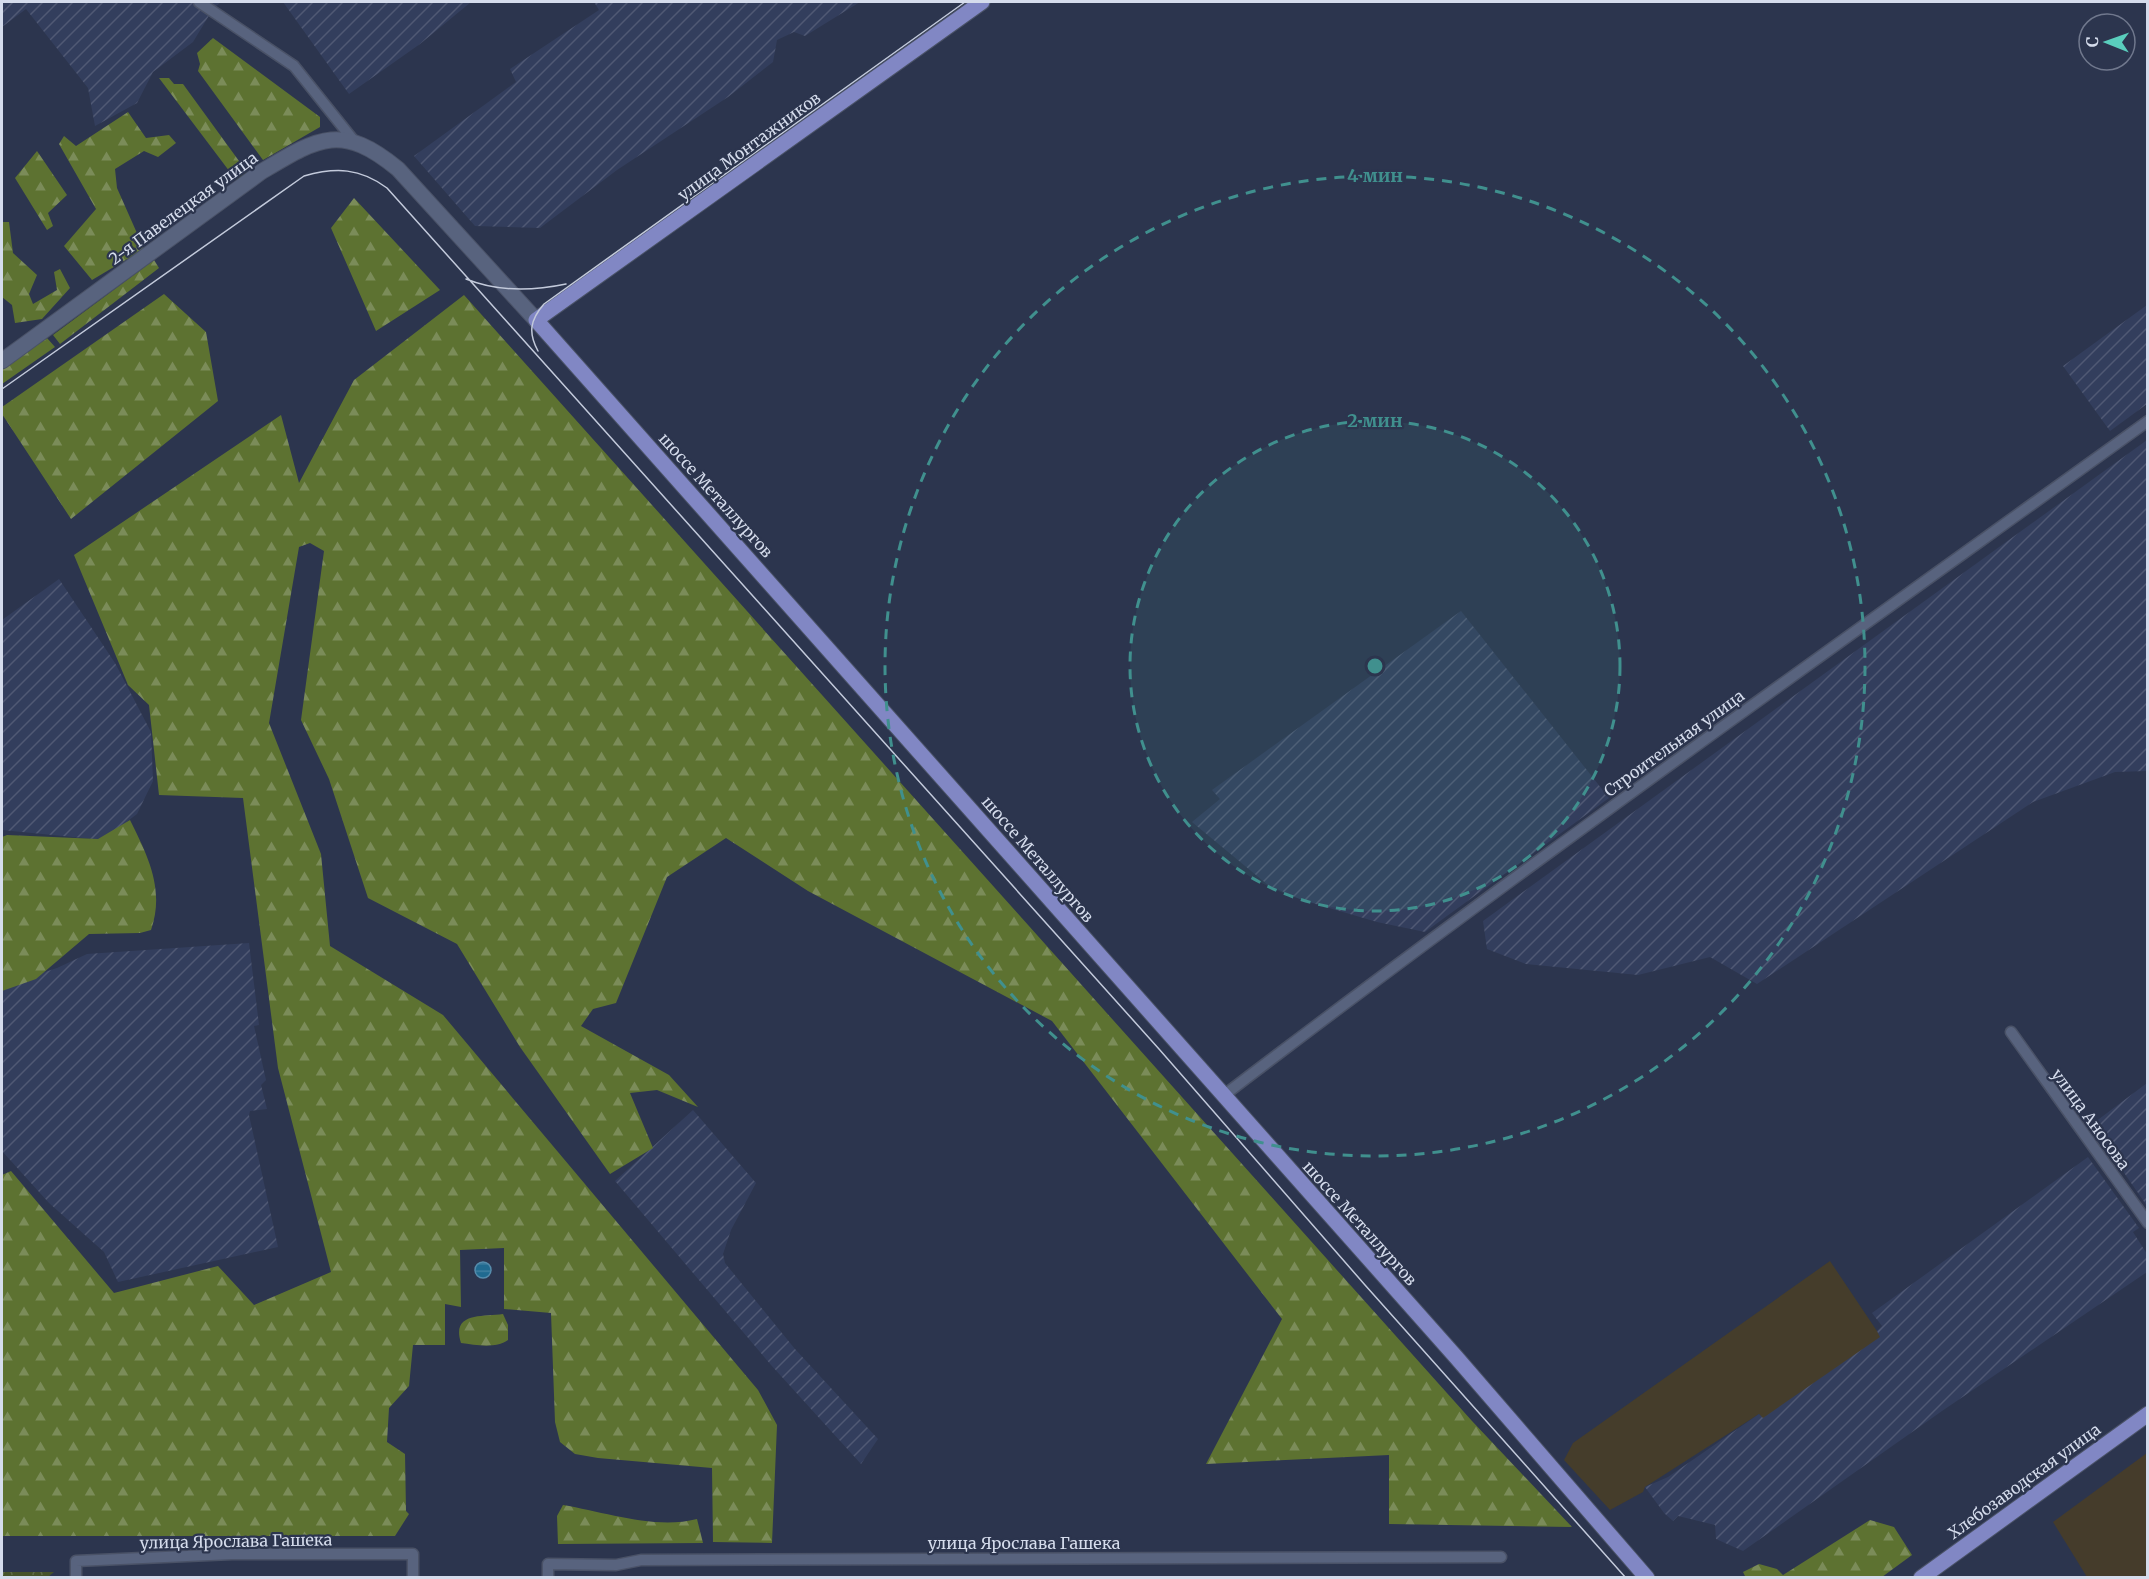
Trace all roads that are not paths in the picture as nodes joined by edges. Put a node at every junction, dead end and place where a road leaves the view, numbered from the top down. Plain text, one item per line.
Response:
1 (199, 2) edge
2 (982, 2) edge
3 (354, 141) junction
4 (398, 169) joint
5 (536, 320) junction
6 (2, 361) edge
7 (2148, 421) edge
8 (2011, 1032) dead end
9 (1223, 1096) junction
10 (2148, 1223) edge
11 (2148, 1414) edge
12 (1501, 1557) dead end
13 (76, 1578) edge
14 (413, 1578) edge
15 (548, 1578) edge
16 (1647, 1578) edge
17 (1921, 1578) edge

1 - 3 street
2 - 5 main road, улица Монтажников
3 - 4 main road, 2-я Павелецкая улица
3 - 6 main road, 2-я Павелецкая улица
4 - 5 main road, шоссе Металлургов
5 - 9 main road, шоссе Металлургов
7 - 9 street, Строительная улица
8 - 10 street, улица Аносова
9 - 16 main road, шоссе Металлургов
11 - 17 main road, Хлебозаводская улица
12 - 15 street, улица Ярослава Гашека
13 - 14 street, улица Ярослава Гашека

